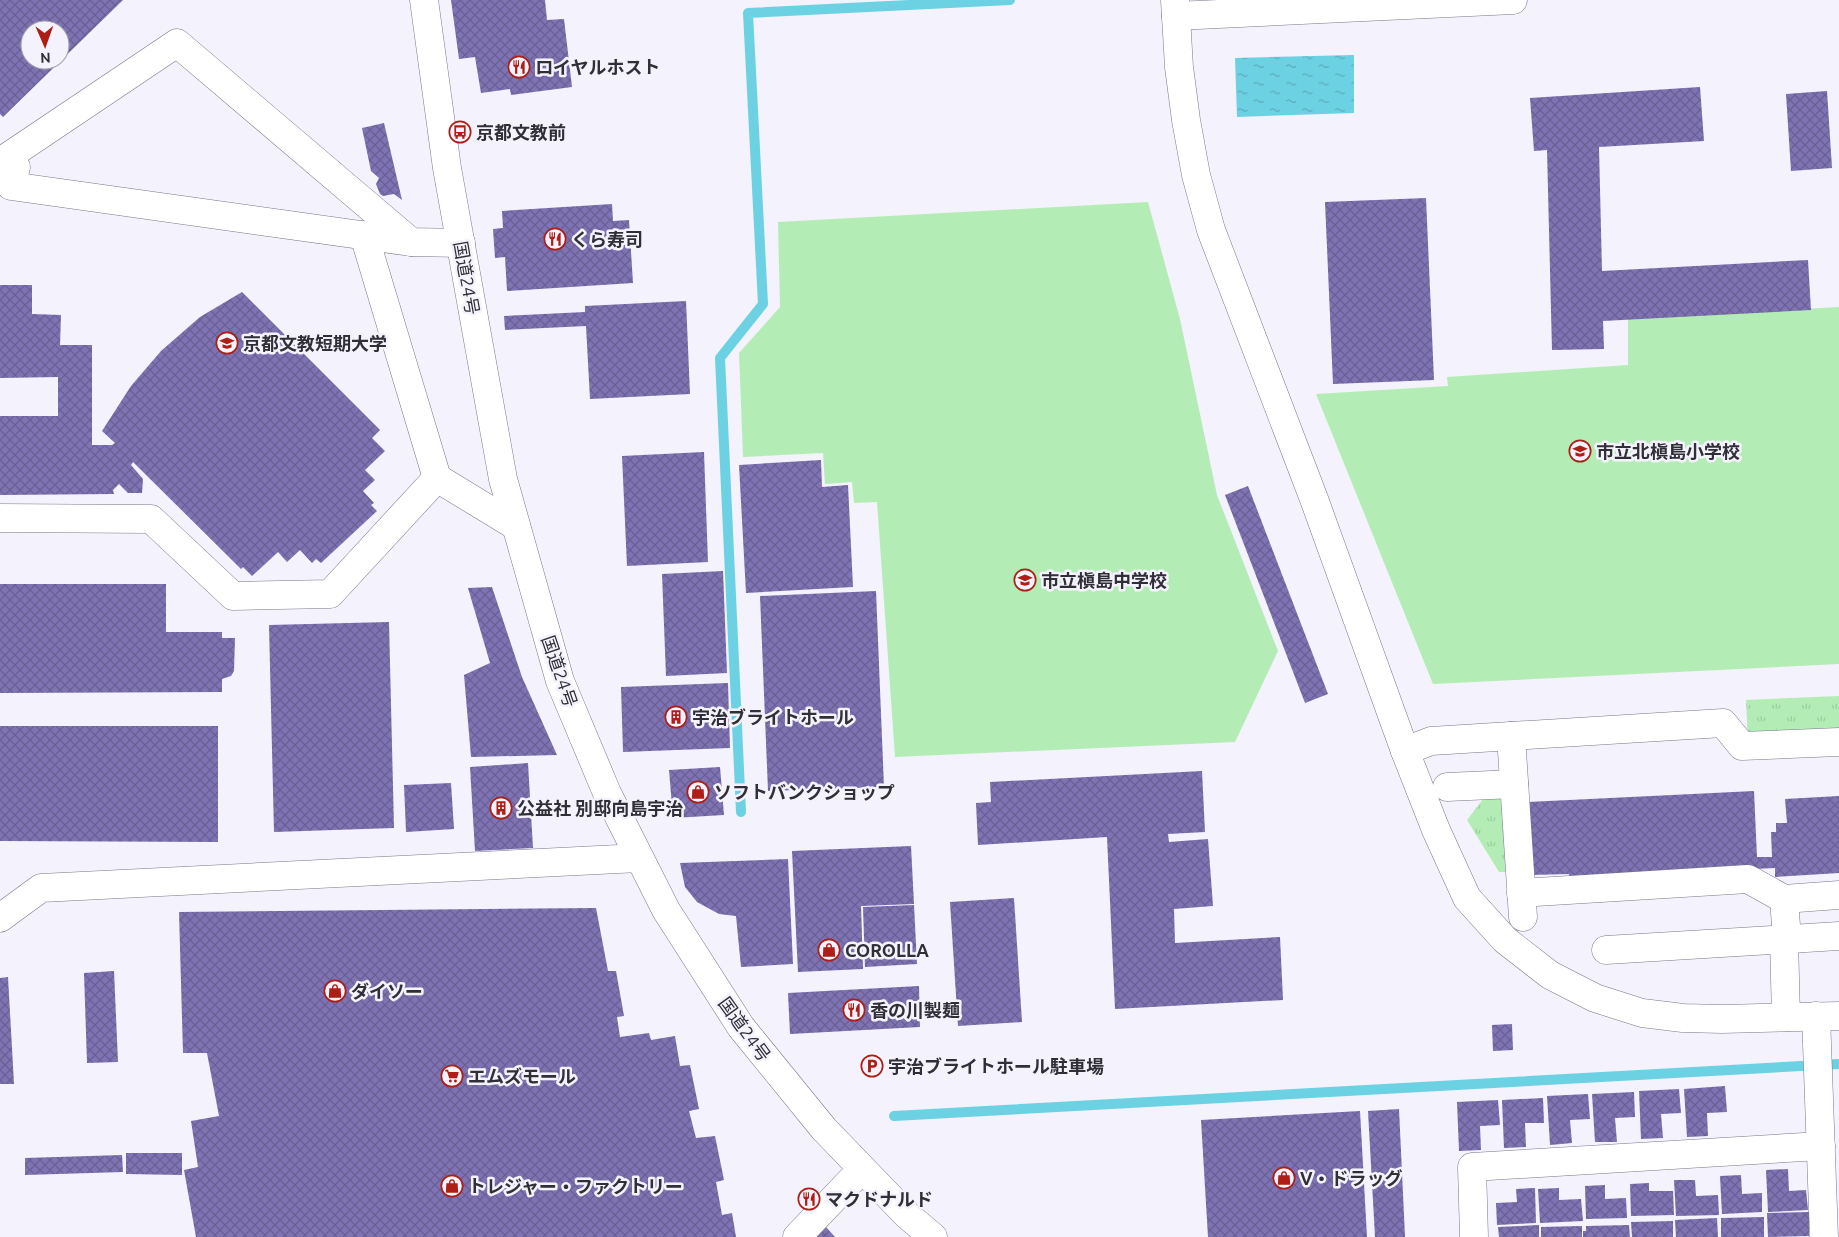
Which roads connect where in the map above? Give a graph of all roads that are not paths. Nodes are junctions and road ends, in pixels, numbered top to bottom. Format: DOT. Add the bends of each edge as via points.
graph roads {
  1 [pos="424,0"];
  2 [pos="1513,0"];
  3 [pos="1175,10"];
  4 [pos="0,164"];
  5 [pos="364,236"];
  6 [pos="411,242"];
  7 [pos="461,243"];
  8 [pos="437,478"];
  9 [pos="0,518"];
  10 [pos="516,526"];
  11 [pos="1511,736"];
  12 [pos="1839,742"];
  13 [pos="1404,751"];
  14 [pos="1514,784"];
  15 [pos="1447,787"];
  16 [pos="640,858"];
  17 [pos="1839,895"];
  18 [pos="1784,899"];
  19 [pos="0,918"];
  20 [pos="1839,936"];
  21 [pos="1785,940"];
  22 [pos="1606,950"];
  23 [pos="1828,1016"];
  24 [pos="1786,1018"];
  25 [pos="1821,1146"];
  26 [pos="862,1169"];
  27 [pos="797,1237"];
  28 [pos="933,1237"];
  29 [pos="1474,1237"];
  30 [pos="1824,1237"];
  1 -- 7 [label="main road, 国道24号" via="447,168"];
  2 -- 3 [label="main road"];
  3 -- 13 [label="main road" via="1186,120 1211,230 1314,499"];
  4 -- 5 [label="main road" via="16,167 11,186"];
  4 -- 6 [label="main road" via="177,44"];
  5 -- 6 [label="main road"];
  5 -- 8 [label="main road"];
  6 -- 7 [label="main road"];
  7 -- 10 [label="main road, 国道24号" via="503,479"];
  8 -- 9 [label="main road" via="330,594 233,596 151,519"];
  8 -- 10 [label="main road"];
  10 -- 16 [label="main road, 国道24号" via="560,681 607,793"];
  11 -- 12 [label="main road" via="1723,723 1742,746"];
  11 -- 13 [label="main road" via="1431,741"];
  11 -- 14 [label="main road"];
  13 -- 24 [label="main road" via="1467,898 1505,940 1550,975 1595,998 1642,1013 1683,1018"];
  14 -- 15 [label="main road"];
  14 -- 18 [label="main road" via="1522,905 1748,879"];
  16 -- 19 [label="main road" via="42,888"];
  16 -- 26 [label="main road, 国道24号" via="666,910 741,1027 824,1129"];
  17 -- 18 [label="main road"];
  18 -- 21 [label="main road"];
  20 -- 21 [label="main road"];
  21 -- 22 [label="main road"];
  21 -- 24 [label="main road"];
  23 -- 24 [label="main road"];
  23 -- 25 [label="main road" via="1819,1069"];
  25 -- 29 [label="main road" via="1472,1167"];
  25 -- 30 [label="main road"];
  26 -- 27 [label="main road"];
  26 -- 28 [label="main road, 国道24号"];
}
